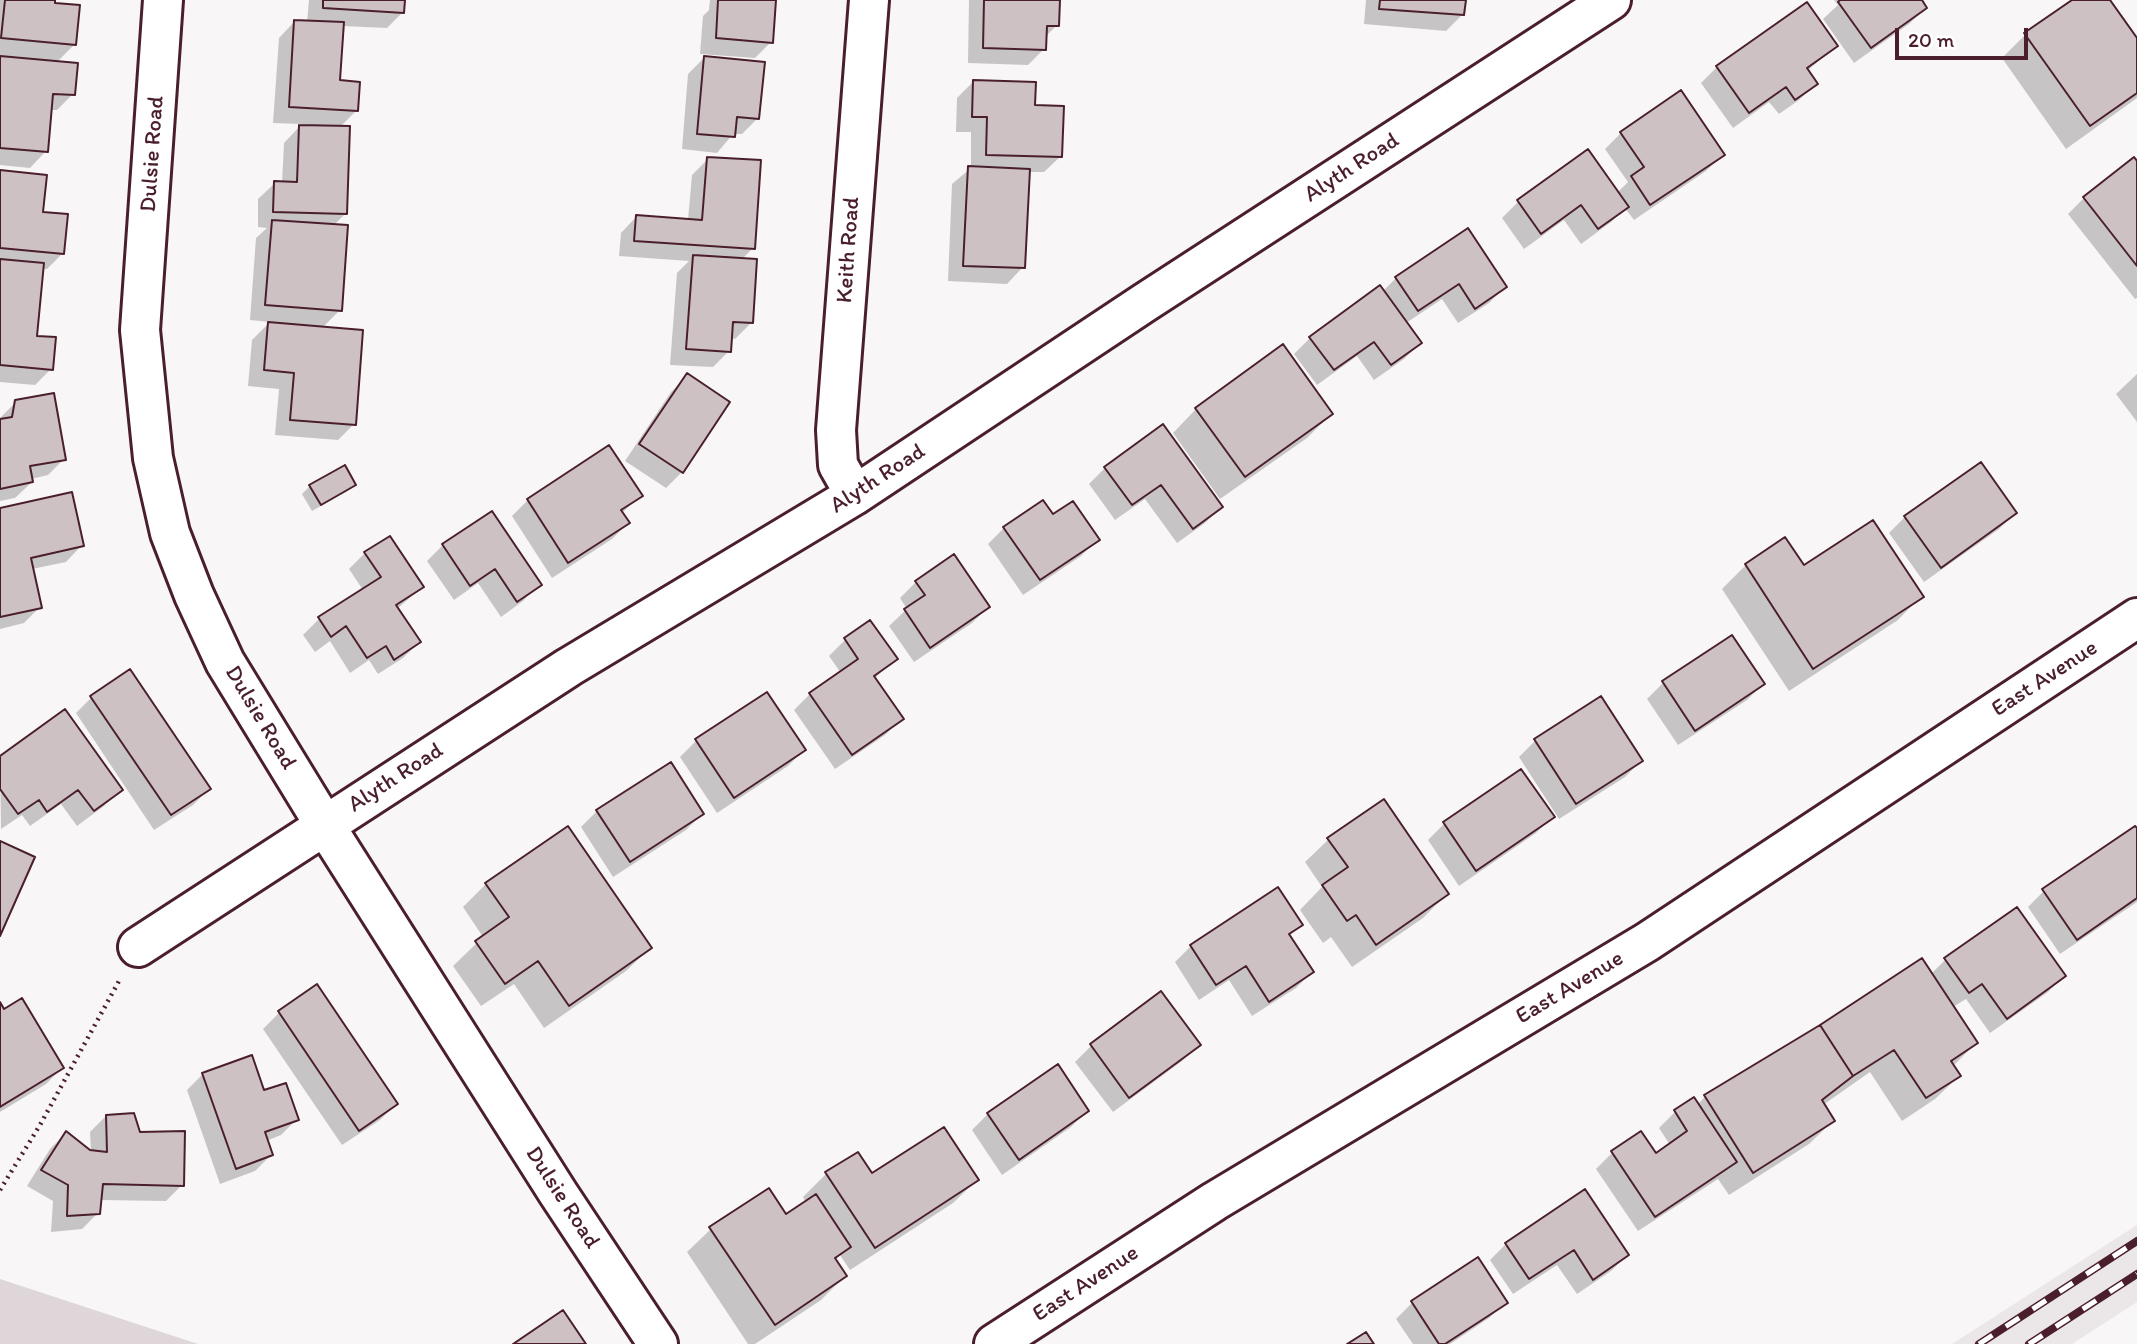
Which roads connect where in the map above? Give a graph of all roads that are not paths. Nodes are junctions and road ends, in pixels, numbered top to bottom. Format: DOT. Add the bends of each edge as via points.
graph roads {
  1 [pos="163,0"];
  2 [pos="869,0"];
  3 [pos="1595,5"];
  4 [pos="855,495"];
  5 [pos="2137,618"];
  6 [pos="324,824"];
  7 [pos="138,947"];
  8 [pos="658,1344"];
  9 [pos="994,1344"];
  1 -- 6 [label="street, Dulsie Road" via="140,330 153,458 170,533 225,662"];
  2 -- 4 [label="street, Keith Road" via="836,430 838,465"];
  3 -- 4 [label="street, Alyth Road"];
  4 -- 6 [label="street, Alyth Road" via="569,667"];
  5 -- 9 [label="street, East Avenue" via="1647,942 1227,1194"];
  6 -- 7 [label="street, Alyth Road"];
  6 -- 8 [label="street, Dulsie Road"];
}
